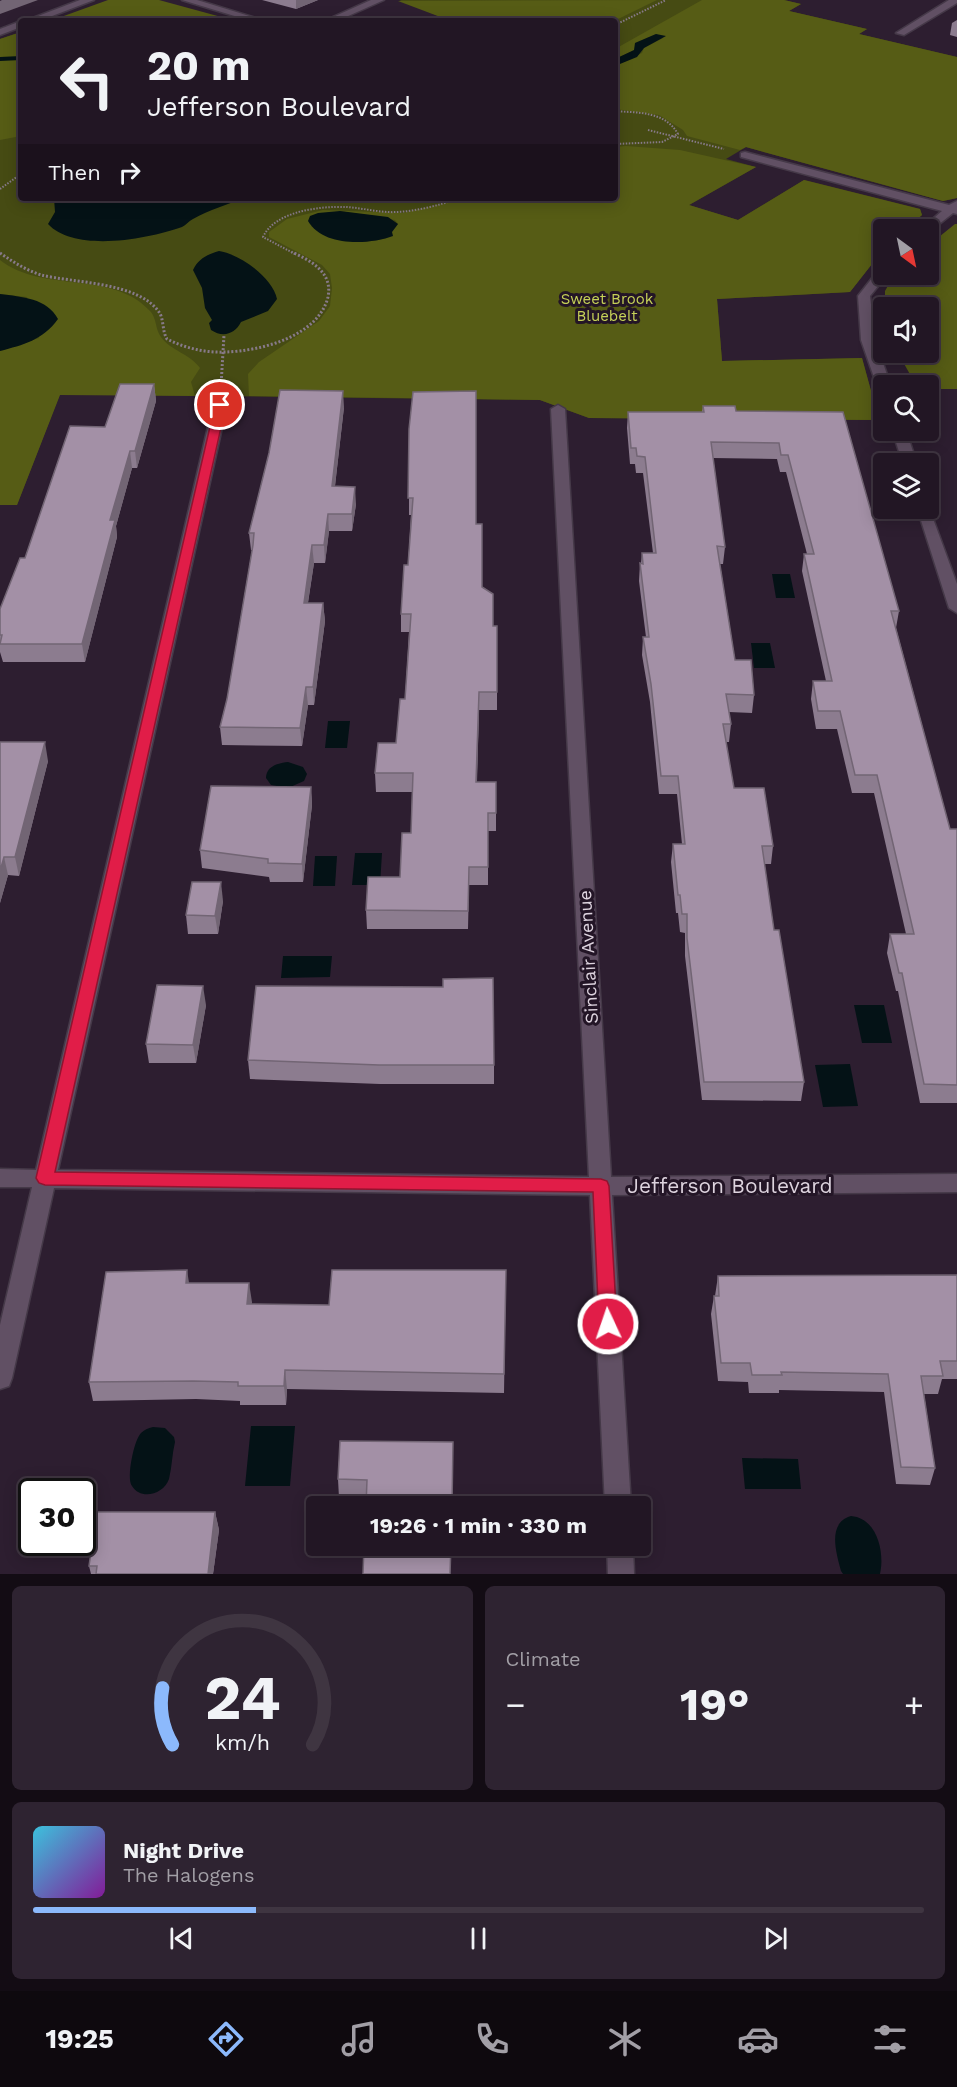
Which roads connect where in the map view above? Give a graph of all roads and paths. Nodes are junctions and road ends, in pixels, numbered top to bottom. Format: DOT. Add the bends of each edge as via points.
graph roads {
  1 [pos="89,0"];
  2 [pos="187,0"];
  3 [pos="379,0"];
  4 [pos="666,0"];
  5 [pos="956,0"];
  6 [pos="38,18"];
  7 [pos="250,18"];
  8 [pos="336,18"];
  9 [pos="618,24"];
  10 [pos="18,25"];
  11 [pos="0,32"];
  12 [pos="901,33"];
  13 [pos="618,111"];
  14 [pos="648,130"];
  15 [pos="676,136"];
  16 [pos="618,144"];
  17 [pos="745,155"];
  18 [pos="18,176"];
  19 [pos="0,189"];
  20 [pos="450,201"];
  21 [pos="955,208"];
  22 [pos="939,221"];
  23 [pos="0,253"];
  24 [pos="873,285"];
  25 [pos="224,335"];
  26 [pos="223,352"];
  27 [pos="880,375"];
  28 [pos="220,405"];
  29 [pos="558,409"];
  30 [pos="928,519"];
  31 [pos="957,608"];
  32 [pos="0,1178"];
  33 [pos="45,1178"];
  34 [pos="957,1183"];
  35 [pos="601,1186"];
  36 [pos="0,1378"];
  37 [pos="617,1496"];
  38 [pos="620,1556"];
  39 [pos="621,1574"];
  1 -- 6 [label="street"];
  2 -- 7 [label="street"];
  3 -- 8 [label="street"];
  4 -- 9 [label="path"];
  5 -- 12 [label="street"];
  10 -- 11 [label="street"];
  13 -- 15 [label="path" via="663,119 675,127"];
  14 -- 15 [label="path"];
  15 -- 16 [label="path" via="662,142"];
  15 -- 17 [label="path"];
  17 -- 21 [label="street"];
  18 -- 19 [label="path"];
  20 -- 26 [label="path" via="397,212 324,208 292,215 270,226 264,232 267,241 309,260 324,272 326,306 312,323 284,339 259,348"];
  21 -- 22 [label="street"];
  23 -- 26 [label="path" via="30,273 134,292 160,313 167,339"];
  24 -- 27 [label="street" via="864,296 868,340"];
  25 -- 26 [label="path"];
  26 -- 28 [label="path"];
  28 -- 33 [label="street"];
  29 -- 35 [label="street, Sinclair Avenue"];
  30 -- 31 [label="street"];
  32 -- 33 [label="street, Jefferson Boulevard"];
  33 -- 35 [label="street, Jefferson Boulevard"];
  33 -- 36 [label="street"];
  34 -- 35 [label="street, Jefferson Boulevard"];
  35 -- 37 [label="street, Sinclair Avenue"];
  38 -- 39 [label="street"];
}
